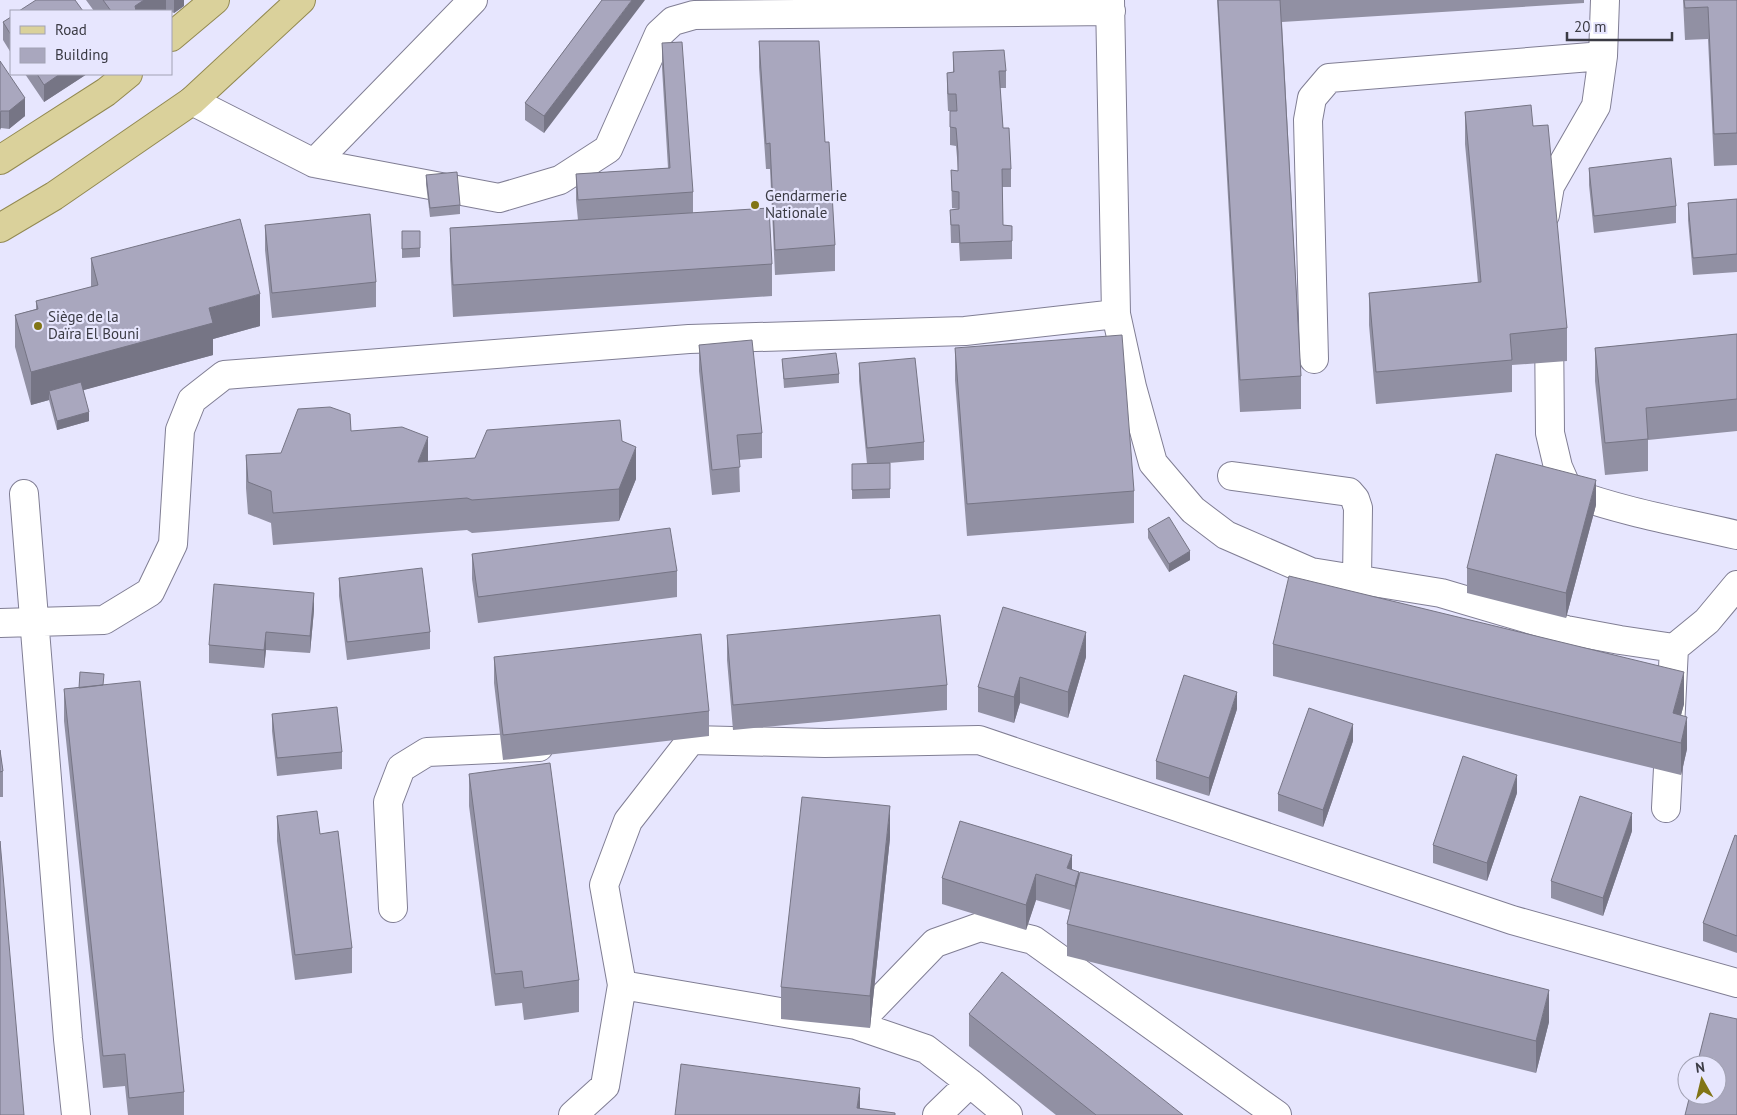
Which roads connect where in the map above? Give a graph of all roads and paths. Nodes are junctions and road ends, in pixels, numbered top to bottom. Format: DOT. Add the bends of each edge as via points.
graph roads {
  1 [pos="215,0"];
  2 [pos="302,0"];
  3 [pos="474,0"];
  4 [pos="1605,0"];
  5 [pos="1110,5"];
  6 [pos="172,36"];
  7 [pos="1603,56"];
  8 [pos="127,75"];
  9 [pos="192,101"];
  10 [pos="0,160"];
  11 [pos="314,163"];
  12 [pos="0,228"];
  13 [pos="1544,242"];
  14 [pos="1548,301"];
  15 [pos="1116,314"];
  16 [pos="1314,359"];
  17 [pos="1232,476"];
  18 [pos="24,494"];
  19 [pos="1737,535"];
  20 [pos="1357,579"];
  21 [pos="1737,585"];
  22 [pos="0,622"];
  23 [pos="34,622"];
  24 [pos="1674,648"];
  25 [pos="691,740"];
  26 [pos="662,742"];
  27 [pos="565,746"];
  28 [pos="1666,808"];
  29 [pos="393,908"];
  30 [pos="1737,983"];
  31 [pos="622,985"];
  32 [pos="856,1025"];
  33 [pos="970,1082"];
  34 [pos="76,1115"];
  35 [pos="573,1115"];
  36 [pos="937,1115"];
  37 [pos="1008,1115"];
  38 [pos="1277,1115"];
  1 -- 6 [label="main road"];
  2 -- 9 [label="main road"];
  3 -- 11 [label="street"];
  4 -- 7 [label="street"];
  5 -- 11 [label="street" via="694,15 673,21 659,34 608,149 560,180 499,198"];
  5 -- 15 [label="street"];
  7 -- 13 [label="street" via="1596,106 1550,186"];
  7 -- 16 [label="street" via="1329,78 1312,98 1308,120"];
  8 -- 10 [label="main road" via="106,92"];
  9 -- 11 [label="street"];
  9 -- 12 [label="main road" via="54,196"];
  14 -- 19 [label="street" via="1550,433 1558,467 1569,492 1623,509"];
  15 -- 20 [label="street" via="1152,463 1193,510 1226,535 1311,572"];
  15 -- 23 [label="street" via="965,331 689,338 224,375 192,400 180,430 173,544 150,592 104,620"];
  17 -- 20 [label="street" via="1349,492 1358,508"];
  18 -- 23 [label="street"];
  20 -- 24 [label="street" via="1441,593 1566,630"];
  21 -- 24 [label="street" via="1707,621"];
  22 -- 23 [label="street"];
  23 -- 34 [label="street"];
  24 -- 28 [label="street"];
  25 -- 26 [label="street"];
  25 -- 30 [label="street" via="825,743 979,740 1512,920"];
  25 -- 31 [label="street" via="628,821 604,885"];
  27 -- 29 [label="street" via="427,752 400,768 388,802"];
  31 -- 32 [label="street"];
  31 -- 35 [label="street" via="605,1086"];
  32 -- 33 [label="street" via="926,1049"];
  32 -- 38 [label="street" via="935,943 980,927 1032,940"];
  33 -- 36 [label="street"];
  33 -- 37 [label="street"];
}
